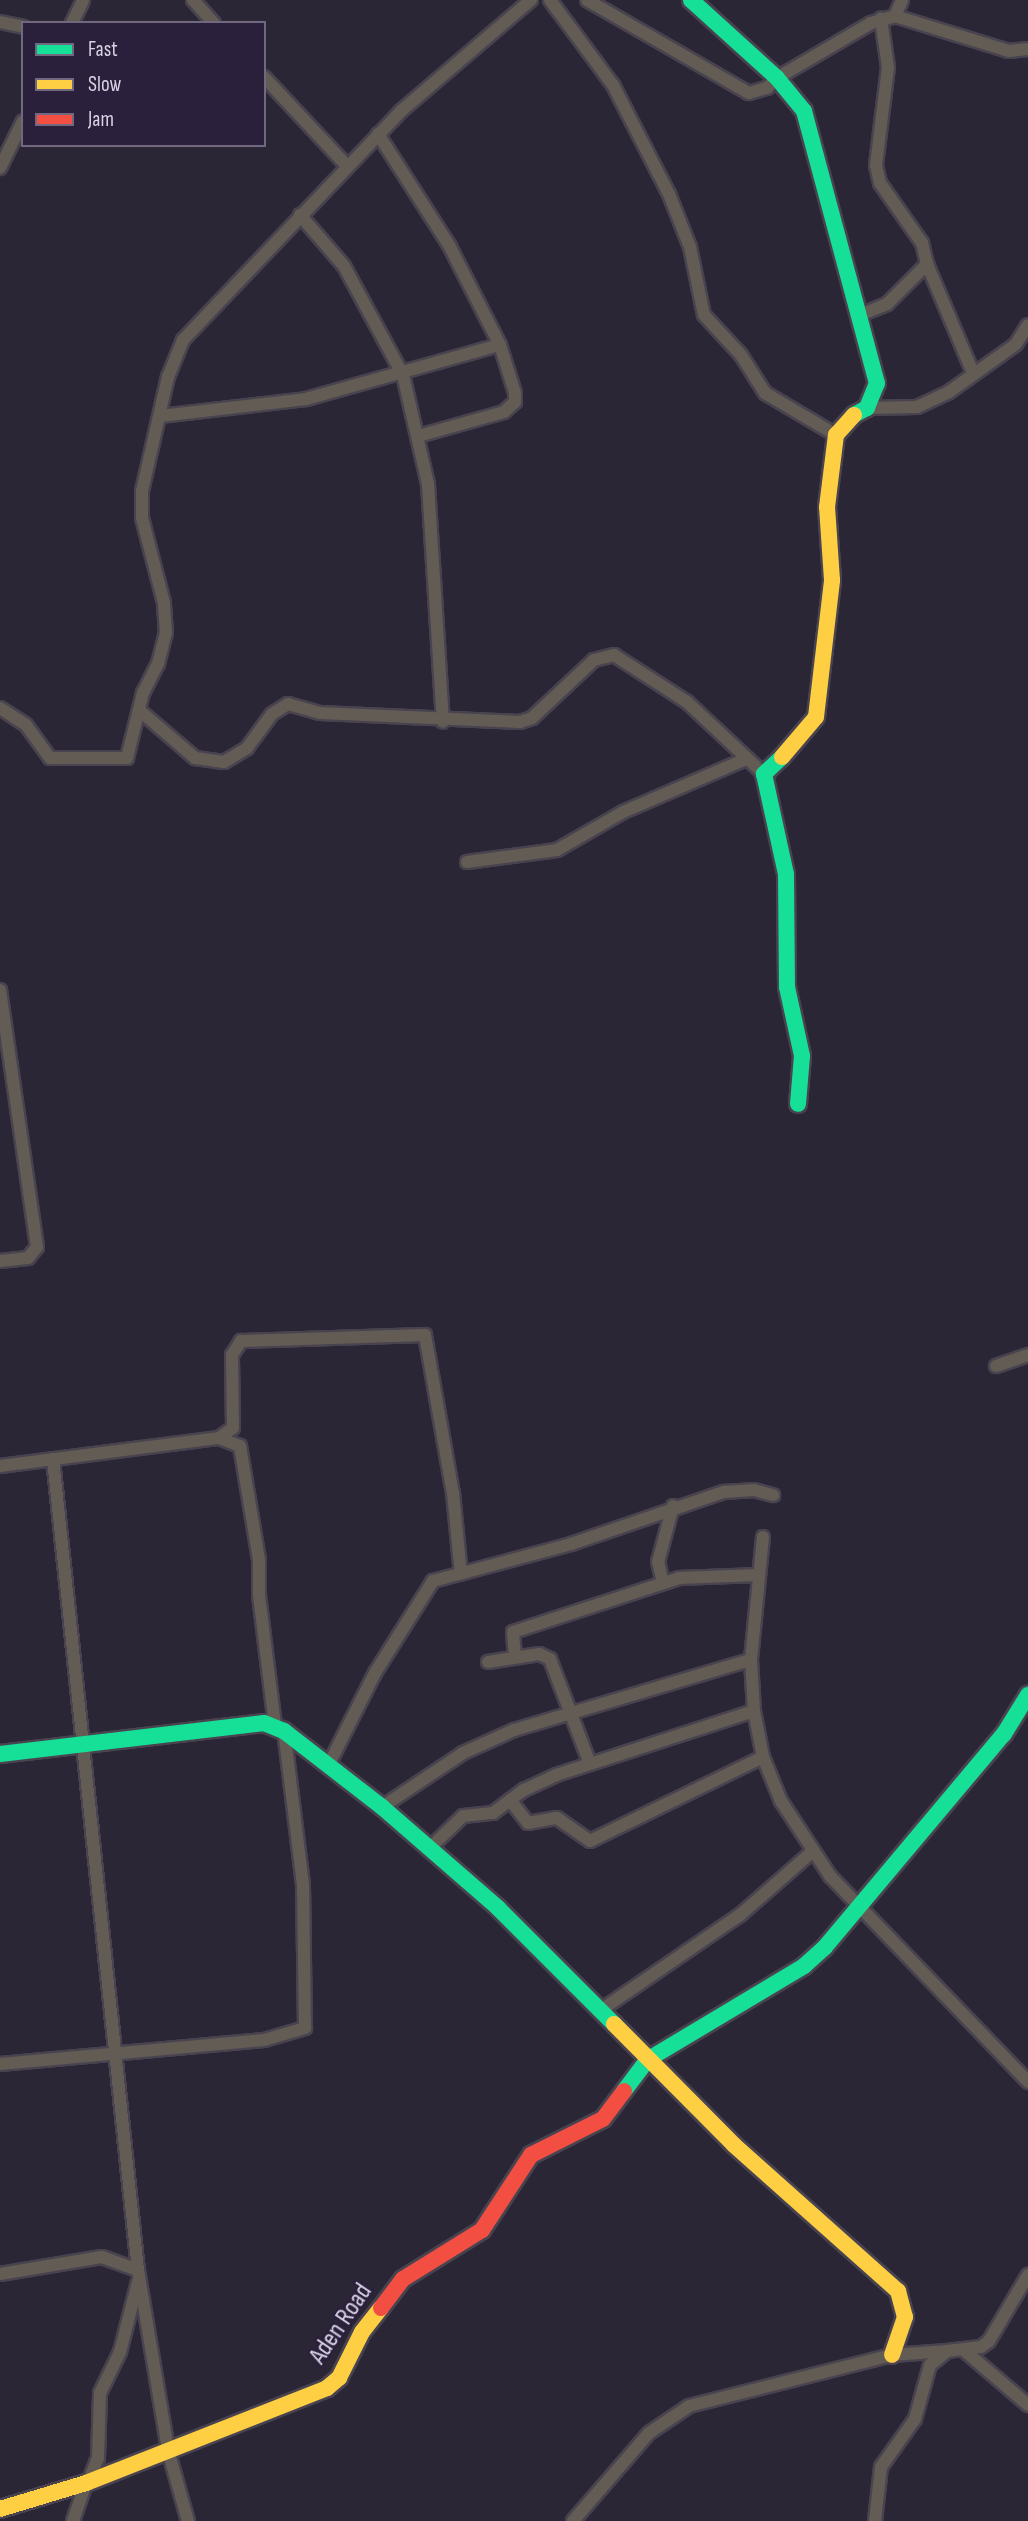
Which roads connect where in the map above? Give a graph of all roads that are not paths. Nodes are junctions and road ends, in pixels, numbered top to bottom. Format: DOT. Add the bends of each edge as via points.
graph roads {
  1 [pos="83,0"];
  2 [pos="193,0"];
  3 [pos="531,0"];
  4 [pos="551,0"];
  5 [pos="587,0"];
  6 [pos="691,0"];
  7 [pos="902,0"];
  8 [pos="895,16"];
  9 [pos="881,19"];
  10 [pos="73,21"];
  11 [pos="212,21"];
  12 [pos="0,22"];
  13 [pos="21,27"];
  14 [pos="1028,49"];
  15 [pos="777,78"];
  16 [pos="266,79"];
  17 [pos="21,125"];
  18 [pos="378,134"];
  19 [pos="346,165"];
  20 [pos="0,168"];
  21 [pos="300,215"];
  22 [pos="927,264"];
  23 [pos="860,315"];
  24 [pos="1028,325"];
  25 [pos="500,345"];
  26 [pos="973,373"];
  27 [pos="403,375"];
  28 [pos="867,408"];
  29 [pos="159,416"];
  30 [pos="836,435"];
  31 [pos="418,436"];
  32 [pos="0,708"];
  33 [pos="138,710"];
  34 [pos="443,722"];
  35 [pos="746,759"];
  36 [pos="764,774"];
  37 [pos="467,862"];
  38 [pos="0,990"];
  39 [pos="6,1063"];
  40 [pos="798,1104"];
  41 [pos="0,1261"];
  42 [pos="1028,1355"];
  43 [pos="996,1366"];
  44 [pos="219,1438"];
  45 [pos="53,1459"];
  46 [pos="0,1466"];
  47 [pos="773,1495"];
  48 [pos="674,1506"];
  49 [pos="764,1537"];
  50 [pos="461,1574"];
  51 [pos="758,1575"];
  52 [pos="663,1583"];
  53 [pos="514,1656"];
  54 [pos="751,1660"];
  55 [pos="488,1662"];
  56 [pos="1028,1695"];
  57 [pos="754,1711"];
  58 [pos="570,1712"];
  59 [pos="280,1728"];
  60 [pos="83,1743"];
  61 [pos="0,1754"];
  62 [pos="763,1757"];
  63 [pos="329,1764"];
  64 [pos="590,1765"];
  65 [pos="510,1800"];
  66 [pos="382,1807"];
  67 [pos="429,1849"];
  68 [pos="813,1852"];
  69 [pos="859,1906"];
  70 [pos="601,2010"];
  71 [pos="117,2055"];
  72 [pos="647,2060"];
  73 [pos="0,2064"];
  74 [pos="1028,2082"];
  75 [pos="0,2274"];
  76 [pos="139,2274"];
  77 [pos="1028,2275"];
  78 [pos="947,2351"];
  79 [pos="965,2351"];
  80 [pos="892,2355"];
  81 [pos="1028,2405"];
  82 [pos="168,2450"];
  83 [pos="87,2482"];
  84 [pos="59,2489"];
  85 [pos="0,2510"];
  86 [pos="73,2521"];
  87 [pos="188,2521"];
  88 [pos="573,2521"];
  89 [pos="875,2521"];
  1 -- 10 [label="street"];
  2 -- 11 [label="street"];
  3 -- 18 [label="street"];
  4 -- 30 [label="street" via="613,85 669,194 690,247 704,315 741,355 765,393"];
  5 -- 15 [label="street" via="742,91 758,93"];
  6 -- 15 [label="street"];
  7 -- 8 [label="street"];
  8 -- 9 [label="street"];
  8 -- 14 [label="street" via="1009,51"];
  9 -- 15 [label="street"];
  9 -- 22 [label="street" via="888,67 876,165 880,183 922,243"];
  12 -- 13 [label="street"];
  15 -- 23 [label="street" via="804,111"];
  16 -- 19 [label="street"];
  17 -- 20 [label="street"];
  18 -- 19 [label="street"];
  18 -- 25 [label="street" via="449,245"];
  19 -- 21 [label="street"];
  21 -- 27 [label="street" via="359,288"];
  21 -- 29 [label="street" via="183,340"];
  22 -- 23 [label="street" via="887,304"];
  22 -- 26 [label="street"];
  23 -- 28 [label="street" via="877,383"];
  24 -- 26 [label="street" via="1016,344"];
  25 -- 27 [label="street"];
  25 -- 31 [label="street" via="515,393 512,407"];
  26 -- 28 [label="street" via="949,392 917,407"];
  27 -- 29 [label="street" via="284,404"];
  27 -- 31 [label="street"];
  28 -- 30 [label="street" via="849,418"];
  29 -- 33 [label="street" via="142,491 142,518 164,603 166,633"];
  30 -- 36 [label="street" via="827,507 832,580 816,717 810,729"];
  31 -- 34 [label="street" via="428,484"];
  32 -- 33 [label="street" via="26,725 50,758 108,761 127,758 131,752"];
  33 -- 34 [label="street" via="195,758 211,762 236,757 272,714 288,704 320,713"];
  34 -- 35 [label="street" via="508,723 532,718 594,660 614,655 687,702"];
  35 -- 36 [label="street"];
  35 -- 37 [label="street" via="622,812 556,850"];
  36 -- 40 [label="street" via="786,874 787,987 802,1056"];
  38 -- 39 [label="street"];
  39 -- 41 [label="street" via="37,1247 28,1258"];
  42 -- 43 [label="street"];
  44 -- 45 [label="street"];
  44 -- 50 [label="street" via="233,1428 232,1355 241,1341 425,1335 453,1493"];
  44 -- 59 [label="street" via="234,1441 243,1453"];
  45 -- 46 [label="street"];
  45 -- 60 [label="street"];
  47 -- 48 [label="street" via="754,1490 724,1492"];
  48 -- 50 [label="street" via="570,1544"];
  48 -- 52 [label="street" via="659,1558"];
  49 -- 51 [label="street"];
  50 -- 63 [label="street" via="433,1581 420,1597"];
  51 -- 52 [label="street" via="698,1575"];
  51 -- 54 [label="street"];
  52 -- 53 [label="street" via="513,1632"];
  53 -- 55 [label="street"];
  53 -- 58 [label="street" via="539,1654 550,1659"];
  54 -- 57 [label="street"];
  54 -- 58 [label="street"];
  56 -- 69 [label="street" via="1004,1734"];
  57 -- 62 [label="street"];
  57 -- 64 [label="street"];
  58 -- 64 [label="street"];
  58 -- 66 [label="street" via="484,1743"];
  59 -- 60 [label="street"];
  59 -- 63 [label="street"];
  59 -- 71 [label="street" via="303,1885 308,2024 296,2033 264,2040"];
  60 -- 61 [label="street"];
  60 -- 71 [label="street"];
  62 -- 65 [label="street" via="590,1841 557,1818 528,1823"];
  62 -- 68 [label="street" via="781,1801"];
  63 -- 66 [label="street"];
  64 -- 65 [label="street" via="556,1776"];
  65 -- 67 [label="street" via="493,1813 463,1816"];
  66 -- 67 [label="street"];
  67 -- 70 [label="street" via="535,1942"];
  68 -- 69 [label="street"];
  68 -- 70 [label="street" via="740,1915"];
  69 -- 72 [label="street" via="804,1966"];
  69 -- 74 [label="street"];
  70 -- 72 [label="street"];
  71 -- 73 [label="street"];
  71 -- 76 [label="street"];
  72 -- 80 [label="street" via="898,2291 905,2317"];
  72 -- 82 [label="street, Aden Road" via="606,2116 531,2155 482,2230 403,2279 362,2332 339,2378 327,2388"];
  75 -- 76 [label="street" via="102,2257"];
  76 -- 82 [label="street"];
  76 -- 83 [label="street" via="120,2353 100,2393 98,2458"];
  77 -- 79 [label="street" via="989,2341"];
  78 -- 79 [label="street"];
  78 -- 80 [label="street"];
  78 -- 89 [label="street" via="930,2365 915,2419 881,2468"];
  79 -- 81 [label="street"];
  80 -- 88 [label="street" via="689,2406 649,2433"];
  82 -- 83 [label="street, Aden Road"];
  82 -- 87 [label="street"];
  83 -- 84 [label="street, Aden Road"];
  83 -- 86 [label="street"];
  84 -- 85 [label="street, Aden Road"];
  84 -- 86 [label="street" via="67,2497"];
}
